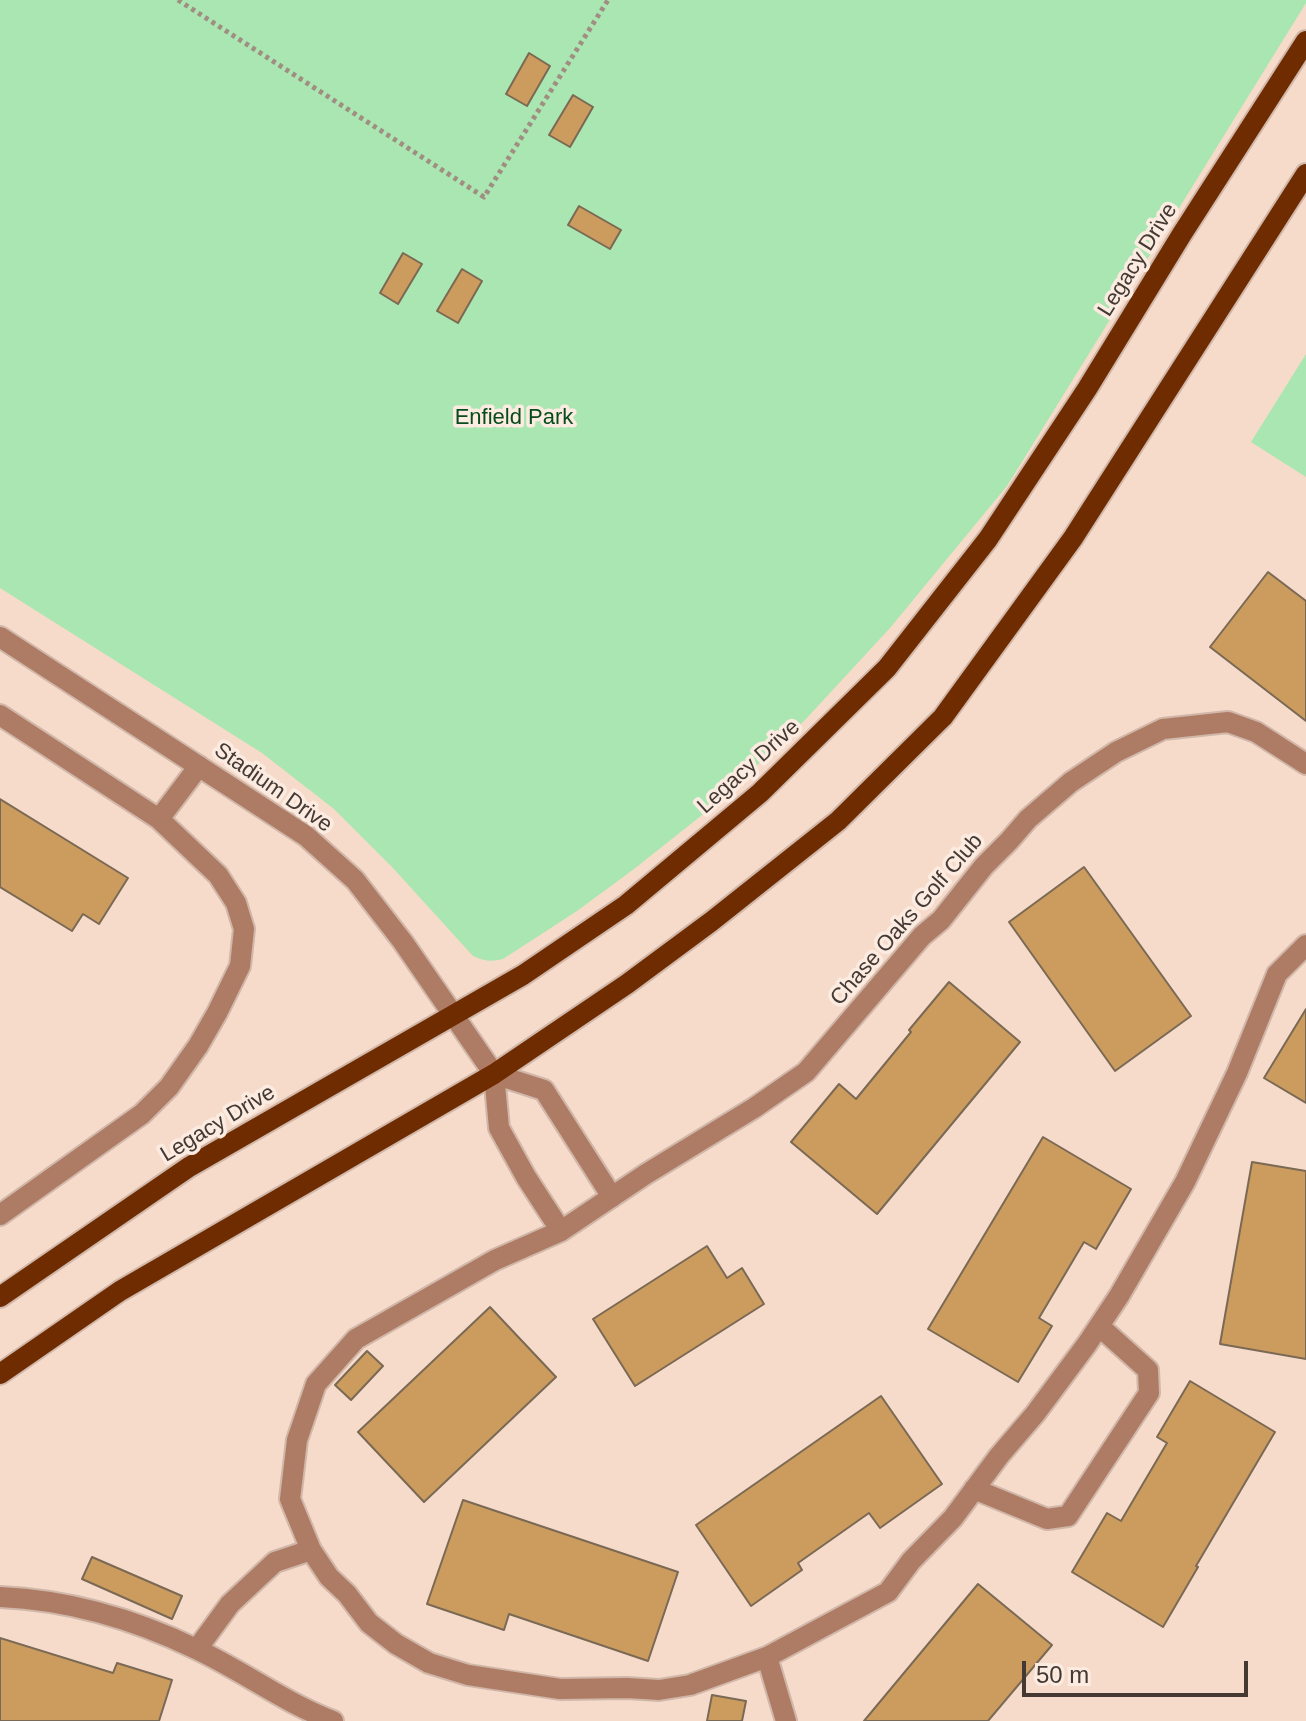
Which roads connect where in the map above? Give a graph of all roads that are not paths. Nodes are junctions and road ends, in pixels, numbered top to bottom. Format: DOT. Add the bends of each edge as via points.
graph roads {
  1 [pos="1306,41"];
  2 [pos="1306,174"];
  3 [pos="0,637"];
  4 [pos="0,715"];
  5 [pos="1306,764"];
  6 [pos="199,766"];
  7 [pos="159,819"];
  8 [pos="1306,945"];
  9 [pos="453,1015"];
  10 [pos="494,1074"];
  11 [pos="612,1197"];
  12 [pos="0,1215"];
  13 [pos="561,1231"];
  14 [pos="0,1297"];
  15 [pos="1099,1326"];
  16 [pos="0,1374"];
  17 [pos="974,1489"];
  18 [pos="311,1550"];
  19 [pos="0,1597"];
  20 [pos="197,1649"];
  21 [pos="767,1657"];
  22 [pos="333,1721"];
  23 [pos="786,1721"];
  1 -- 9 [label="main road, Legacy Drive" via="1027,481 887,668 760,793 626,905"];
  2 -- 10 [label="main road" via="1073,538 943,717 838,821 627,984"];
  3 -- 6 [label="street, Stadium Drive"];
  4 -- 7 [label="street"];
  5 -- 11 [label="street, Chase Oaks Golf Club" via="1256,732 1228,722 1163,729 1116,752 1028,819 806,1072"];
  6 -- 7 [label="street"];
  6 -- 9 [label="street, Stadium Drive" via="306,836 355,880"];
  7 -- 12 [label="street" via="218,875 236,903 244,929 240,966 169,1087 142,1114"];
  8 -- 15 [label="street, Chase Oaks Golf Club" via="1277,974 1185,1182"];
  9 -- 10 [label="street, Stadium Drive"];
  9 -- 14 [label="main road, Legacy Drive" via="189,1167"];
  10 -- 11 [label="street" via="544,1090"];
  10 -- 13 [label="street" via="499,1128"];
  10 -- 16 [label="main road" via="120,1291"];
  11 -- 13 [label="street, Chase Oaks Golf Club"];
  13 -- 18 [label="street, Chase Oaks Golf Club" via="495,1260 356,1339 316,1384 297,1440 290,1499"];
  15 -- 17 [label="street, Chase Oaks Golf Club"];
  15 -- 17 [label="street" via="1148,1370 1149,1393 1068,1516 1047,1519"];
  17 -- 21 [label="street, Chase Oaks Golf Club" via="888,1592"];
  18 -- 20 [label="street" via="275,1562 230,1604"];
  18 -- 21 [label="street, Chase Oaks Golf Club" via="369,1623 429,1663 468,1675 560,1689 659,1690 690,1685"];
  19 -- 20 [label="street" via="90,1609"];
  20 -- 22 [label="street"];
  21 -- 23 [label="street"];
}
